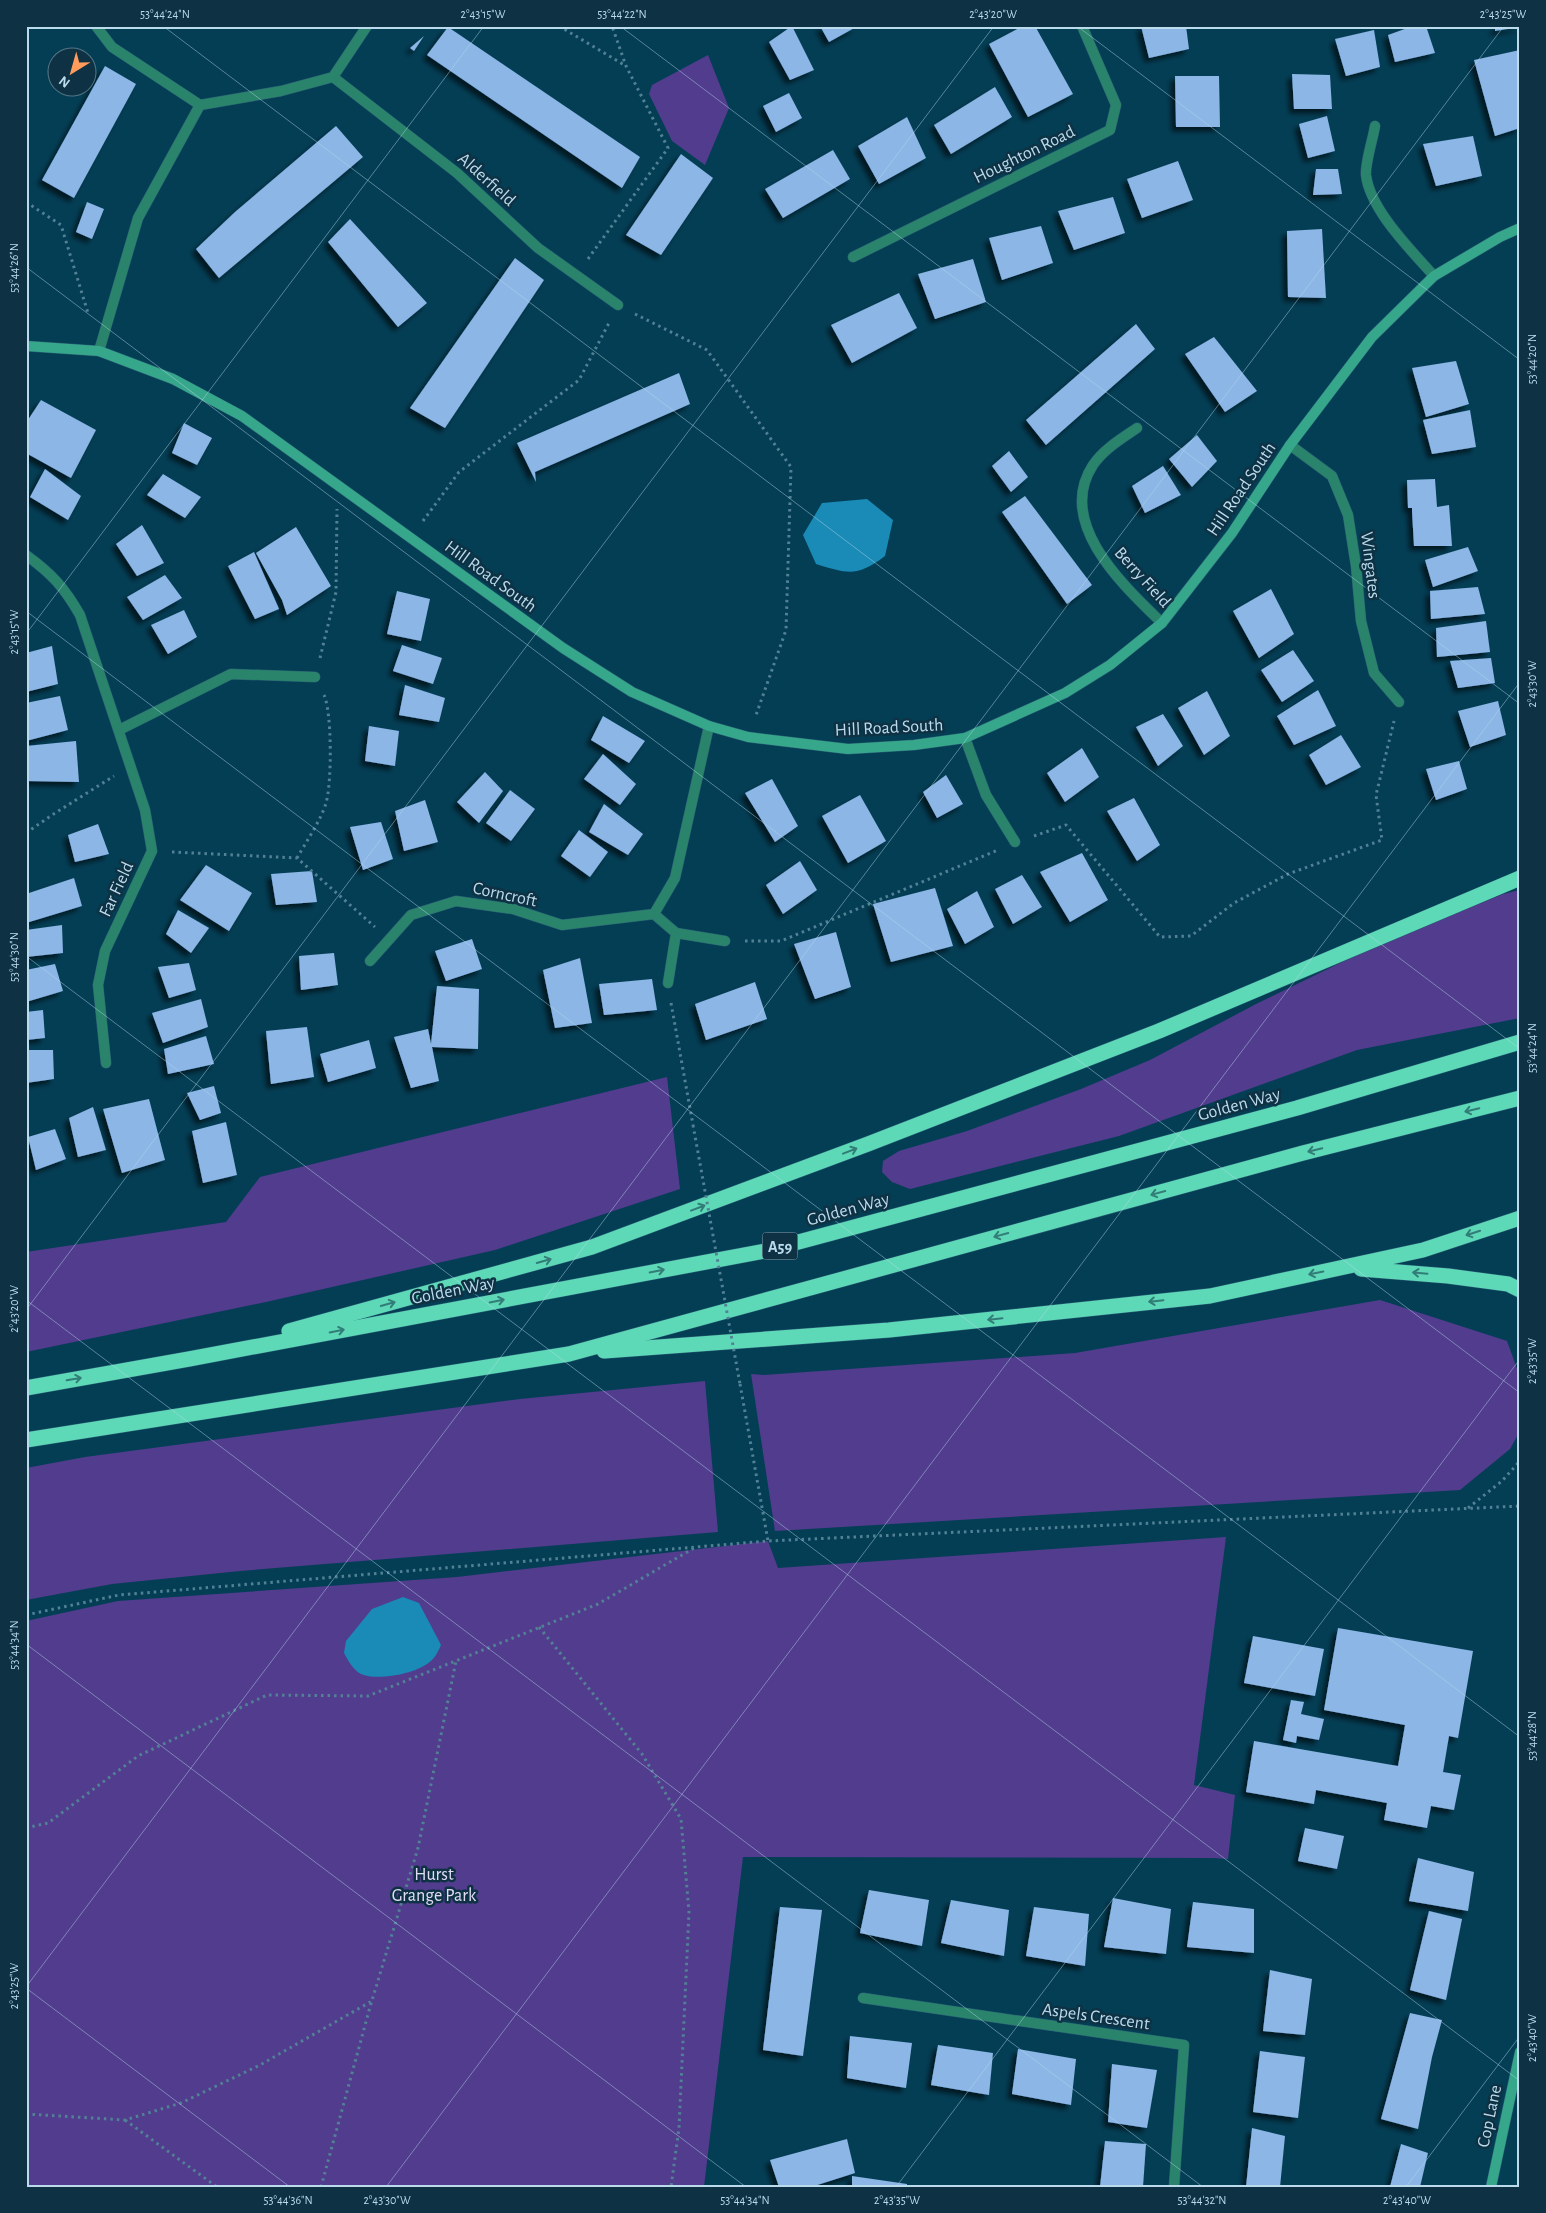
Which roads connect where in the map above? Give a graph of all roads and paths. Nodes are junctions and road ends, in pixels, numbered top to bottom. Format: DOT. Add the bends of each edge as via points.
graph roads {
  1 [pos="96,26"];
  2 [pos="367,26"];
  3 [pos="559,26"];
  4 [pos="612,26"];
  5 [pos="1082,26"];
  6 [pos="626,66"];
  7 [pos="333,77"];
  8 [pos="200,105"];
  9 [pos="1375,126"];
  10 [pos="26,202"];
  11 [pos="1520,228"];
  12 [pos="853,258"];
  13 [pos="576,276"];
  14 [pos="1434,276"];
  15 [pos="618,305"];
  16 [pos="88,315"];
  17 [pos="26,346"];
  18 [pos="99,351"];
  19 [pos="1137,428"];
  20 [pos="1290,445"];
  21 [pos="338,484"];
  22 [pos="410,537"];
  23 [pos="26,555"];
  24 [pos="1162,623"];
  25 [pos="315,677"];
  26 [pos="1398,702"];
  27 [pos="709,726"];
  28 [pos="119,730"];
  29 [pos="748,737"];
  30 [pos="965,738"];
  31 [pos="130,766"];
  32 [pos="26,833"];
  33 [pos="1015,842"];
  34 [pos="152,851"];
  35 [pos="297,858"];
  36 [pos="1520,878"];
  37 [pos="654,914"];
  38 [pos="676,932"];
  39 [pos="388,938"];
  40 [pos="725,941"];
  41 [pos="370,961"];
  42 [pos="668,983"];
  43 [pos="1520,1042"];
  44 [pos="106,1063"];
  45 [pos="1520,1098"];
  46 [pos="1520,1218"];
  47 [pos="1344,1267"];
  48 [pos="1520,1290"];
  49 [pos="569,1354"];
  50 [pos="189,1359"];
  51 [pos="26,1388"];
  52 [pos="26,1440"];
  53 [pos="1520,1461"];
  54 [pos="1520,1506"];
  55 [pos="1468,1509"];
  56 [pos="768,1541"];
  57 [pos="696,1547"];
  58 [pos="26,1615"];
  59 [pos="539,1627"];
  60 [pos="456,1660"];
  61 [pos="26,1828"];
  62 [pos="863,1998"];
  63 [pos="372,2001"];
  64 [pos="1520,2052"];
  65 [pos="26,2114"];
  66 [pos="124,2120"];
  67 [pos="217,2187"];
  68 [pos="321,2187"];
  69 [pos="671,2187"];
  70 [pos="1174,2187"];
  71 [pos="1491,2187"];
  1 -- 8 [label="street" via="112,47"];
  2 -- 7 [label="street"];
  3 -- 6 [label="path"];
  4 -- 6 [label="path"];
  5 -- 12 [label="street, Houghton Road" via="1116,105 1110,130"];
  6 -- 13 [label="path" via="668,148"];
  7 -- 8 [label="street" via="281,91"];
  7 -- 13 [label="street, Alderfield" via="457,173 538,248"];
  8 -- 18 [label="street" via="138,218"];
  9 -- 14 [label="street" via="1366,175 1375,202 1391,227"];
  10 -- 16 [label="path" via="61,225"];
  11 -- 14 [label="street, Hill Road South"];
  13 -- 15 [label="street, Alderfield"];
  14 -- 20 [label="street, Hill Road South" via="1372,337"];
  15 -- 22 [label="path" via="579,380 459,472"];
  15 -- 29 [label="path" via="706,350 792,467 786,630"];
  17 -- 18 [label="street, Hill Road South"];
  18 -- 21 [label="street, Hill Road South" via="173,379 242,416"];
  19 -- 24 [label="street, Berry Field" via="1111,446 1094,464 1085,480 1083,510 1088,533 1107,566"];
  20 -- 24 [label="street, Hill Road South" via="1232,533"];
  20 -- 26 [label="street, Wingates" via="1332,476 1348,515 1361,622 1374,673"];
  21 -- 22 [label="street, Hill Road South"];
  21 -- 25 [label="path" via="336,592"];
  22 -- 27 [label="street, Hill Road South" via="563,648 632,692"];
  23 -- 28 [label="street, Far Field" via="49,572 66,591 80,615"];
  24 -- 30 [label="street, Hill Road South" via="1110,665 1065,693"];
  25 -- 28 [label="street" via="231,674"];
  25 -- 35 [label="path" via="328,703 330,750 326,802"];
  26 -- 33 [label="path" via="1376,795 1382,840 1288,874 1234,903 1191,936 1160,937 1066,825"];
  27 -- 29 [label="street, Hill Road South"];
  27 -- 37 [label="street" via="674,878"];
  28 -- 31 [label="street, Far Field"];
  29 -- 30 [label="street, Hill Road South" via="848,749"];
  30 -- 33 [label="street, Hill Road South" via="986,795"];
  31 -- 32 [label="path"];
  31 -- 34 [label="street, Far Field" via="145,810"];
  33 -- 40 [label="path" via="782,941"];
  34 -- 35 [label="path"];
  34 -- 44 [label="street, Far Field" via="105,951 98,984"];
  35 -- 39 [label="path"];
  50 -- 36 [label="highway, one-way" via="592,1247 1159,1031"];
  37 -- 38 [label="street"];
  37 -- 39 [label="street, Corncroft" via="562,925 513,909 456,901 411,915"];
  38 -- 40 [label="street"];
  38 -- 42 [label="street"];
  39 -- 41 [label="street, Corncroft"];
  42 -- 56 [label="path, bridge"];
  50 -- 43 [label="highway, Golden Way / A59, one-way" via="765,1251 1297,1108"];
  45 -- 49 [label="highway, one-way" via="1284,1158"];
  46 -- 47 [label="highway, one-way" via="1423,1250"];
  48 -- 47 [label="highway, one-way" via="1508,1284 1448,1276"];
  47 -- 49 [label="highway, one-way" via="1210,1296 888,1330"];
  49 -- 52 [label="highway"];
  51 -- 50 [label="highway, Golden Way / A59, one-way"];
  53 -- 55 [label="path" via="1502,1482"];
  54 -- 55 [label="path"];
  55 -- 56 [label="path"];
  56 -- 57 [label="path"];
  57 -- 58 [label="path" via="119,1595"];
  57 -- 59 [label="path" via="598,1604"];
  59 -- 60 [label="path"];
  59 -- 69 [label="path" via="642,1754 681,1819 689,1912 678,2128"];
  60 -- 61 [label="path" via="368,1696 267,1695 138,1756 48,1823"];
  60 -- 63 [label="path" via="418,1848"];
  62 -- 70 [label="street, Aspels Crescent" via="1184,2045"];
  63 -- 66 [label="path" via="260,2065 181,2103"];
  63 -- 68 [label="path"];
  64 -- 71 [label="street, Cop Lane"];
  65 -- 66 [label="path"];
  66 -- 67 [label="path"];
}
